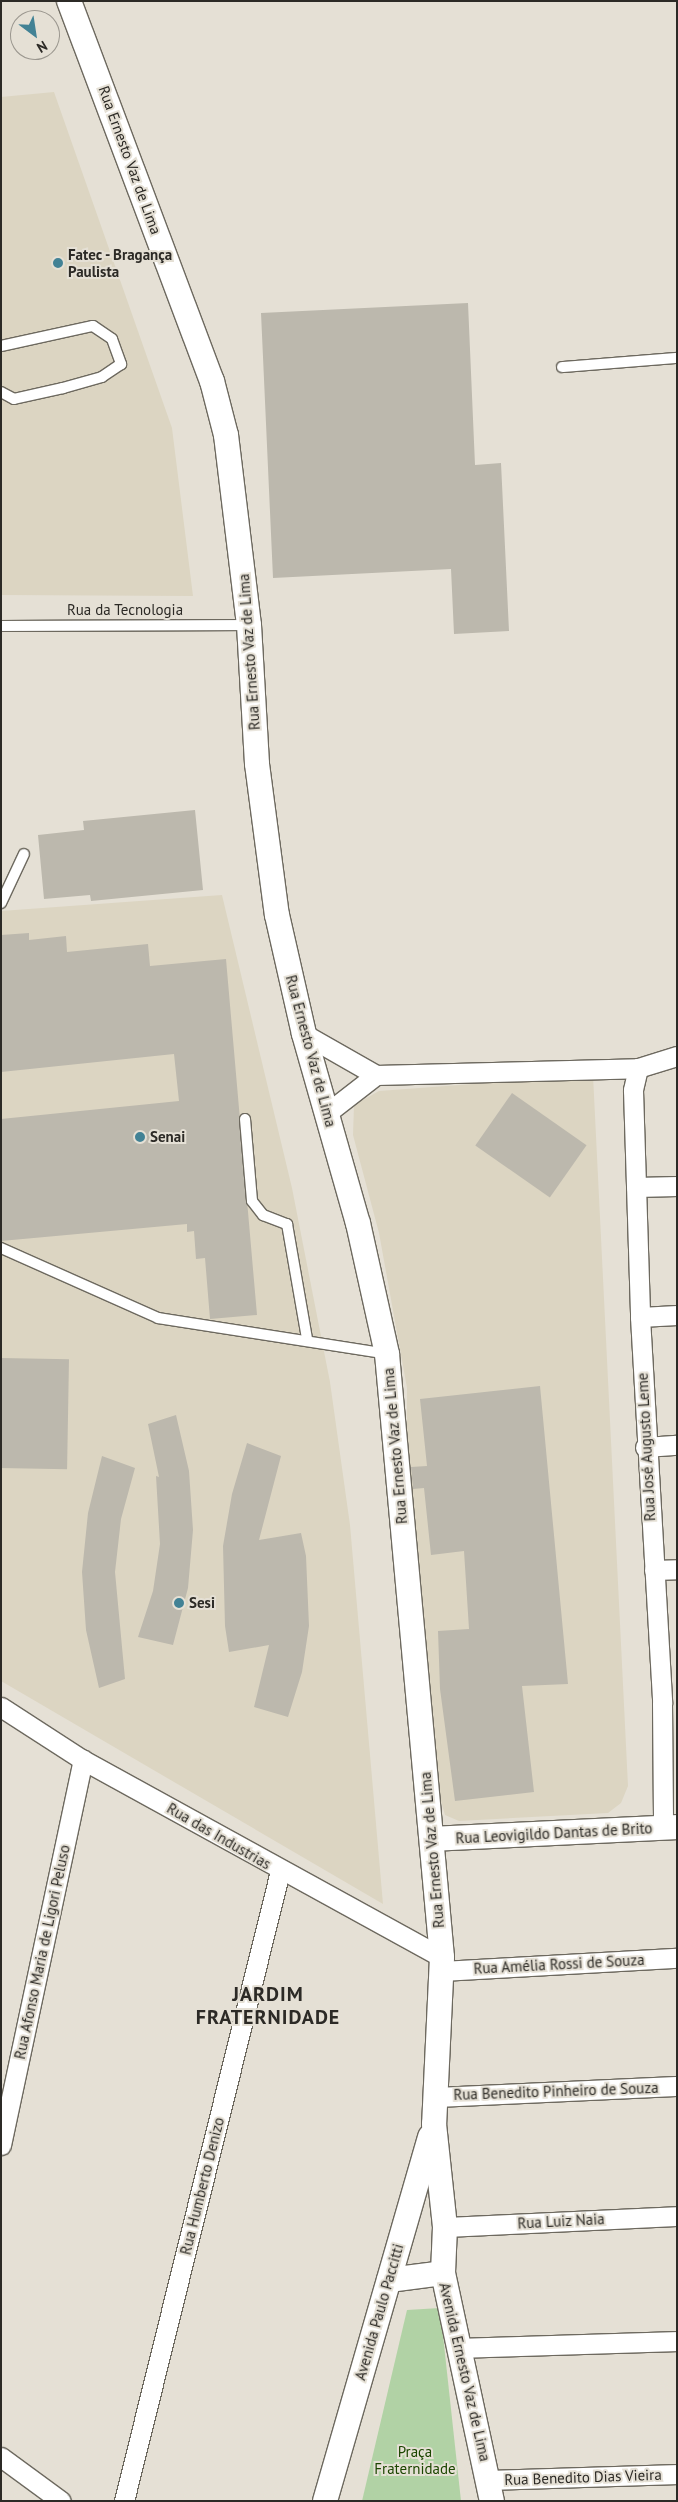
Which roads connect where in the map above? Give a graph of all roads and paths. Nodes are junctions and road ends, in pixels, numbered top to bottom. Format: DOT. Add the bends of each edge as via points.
graph roads {
  1 [pos="70,1"];
  2 [pos="1,346"];
  3 [pos="677,358"];
  4 [pos="562,366"];
  5 [pos="1,392"];
  6 [pos="249,625"];
  7 [pos="1,626"];
  8 [pos="24,854"];
  9 [pos="1,903"];
  10 [pos="304,1034"];
  11 [pos="677,1056"];
  12 [pos="638,1068"];
  13 [pos="376,1075"];
  14 [pos="326,1113"];
  15 [pos="245,1119"];
  16 [pos="677,1186"];
  17 [pos="636,1187"];
  18 [pos="1,1248"];
  19 [pos="677,1315"];
  20 [pos="640,1316"];
  21 [pos="307,1339"];
  22 [pos="387,1354"];
  23 [pos="677,1446"];
  24 [pos="645,1447"];
  25 [pos="677,1569"];
  26 [pos="654,1570"];
  27 [pos="669,1703"];
  28 [pos="1,1707"];
  29 [pos="83,1760"];
  30 [pos="670,1827"];
  31 [pos="432,1839"];
  32 [pos="280,1871"];
  33 [pos="677,1958"];
  34 [pos="442,1964"];
  35 [pos="677,2086"];
  36 [pos="435,2096"];
  37 [pos="434,2124"];
  38 [pos="2,2139"];
  39 [pos="677,2216"];
  40 [pos="445,2227"];
  41 [pos="442,2273"];
  42 [pos="389,2280"];
  43 [pos="677,2340"];
  44 [pos="458,2348"];
  45 [pos="1,2457"];
  46 [pos="677,2474"];
  47 [pos="490,2491"];
  48 [pos="61,2501"];
  49 [pos="124,2501"];
  50 [pos="325,2501"];
  1 -- 6 [label="street, Rua Ernesto Vaz de Lima" via="212,381 237,504"];
  2 -- 5 [label="lane" via="93,326 112,339 121,364 102,377 14,400"];
  3 -- 4 [label="lane"];
  6 -- 7 [label="lane, Rua da Tecnologia"];
  6 -- 10 [label="street, Rua Ernesto Vaz de Lima" via="257,764 268,850 277,915"];
  8 -- 9 [label="lane"];
  10 -- 13 [label="street"];
  10 -- 14 [label="street, Rua Ernesto Vaz de Lima"];
  11 -- 12 [label="street"];
  12 -- 13 [label="street"];
  12 -- 17 [label="street, Rua José Augusto Leme" via="633,1090"];
  13 -- 14 [label="street"];
  14 -- 22 [label="street, Rua Ernesto Vaz de Lima" via="358,1223"];
  15 -- 21 [label="lane" via="252,1202 263,1215 287,1224"];
  16 -- 17 [label="street"];
  17 -- 20 [label="street, Rua José Augusto Leme"];
  18 -- 21 [label="lane" via="158,1318"];
  19 -- 20 [label="street"];
  20 -- 24 [label="street, Rua José Augusto Leme"];
  21 -- 22 [label="lane"];
  22 -- 31 [label="street, Rua Ernesto Vaz de Lima"];
  23 -- 24 [label="street"];
  24 -- 26 [label="street, Rua José Augusto Leme"];
  25 -- 26 [label="street"];
  26 -- 27 [label="street, Rua José Augusto Leme"];
  27 -- 30 [label="street, Rua José Augusto Leme"];
  28 -- 29 [label="street, Rua das Industrias"];
  29 -- 32 [label="street, Rua das Industrias"];
  29 -- 38 [label="street, Rua Afonso Maria de Ligori Peluso"];
  30 -- 31 [label="street, Rua Leovigildo Dantas de Brito"];
  31 -- 34 [label="street, Rua Ernesto Vaz de Lima"];
  32 -- 34 [label="street, Rua das Industrias"];
  32 -- 49 [label="street, Rua Humberto Denizo"];
  33 -- 34 [label="street, Rua Amélia Rossi de Souza"];
  34 -- 36 [label="street, Rua Ernesto Vaz de Lima"];
  35 -- 36 [label="street, Rua Benedito Pinheiro de Souza"];
  36 -- 37 [label="street, Rua Ernesto Vaz de Lima"];
  37 -- 40 [label="street, Avenida Ernesto Vaz de Lima"];
  37 -- 42 [label="street, Avenida Paulo Paccitti"];
  39 -- 40 [label="street, Rua Luiz Naia"];
  40 -- 41 [label="street, Avenida Ernesto Vaz de Lima"];
  41 -- 42 [label="street"];
  41 -- 44 [label="street, Avenida Ernesto Vaz de Lima"];
  42 -- 50 [label="street, Avenida Paulo Paccitti"];
  43 -- 44 [label="street"];
  44 -- 47 [label="street, Avenida Ernesto Vaz de Lima"];
  45 -- 48 [label="street"];
  46 -- 47 [label="street, Rua Benedito Dias Vieira"];
}
